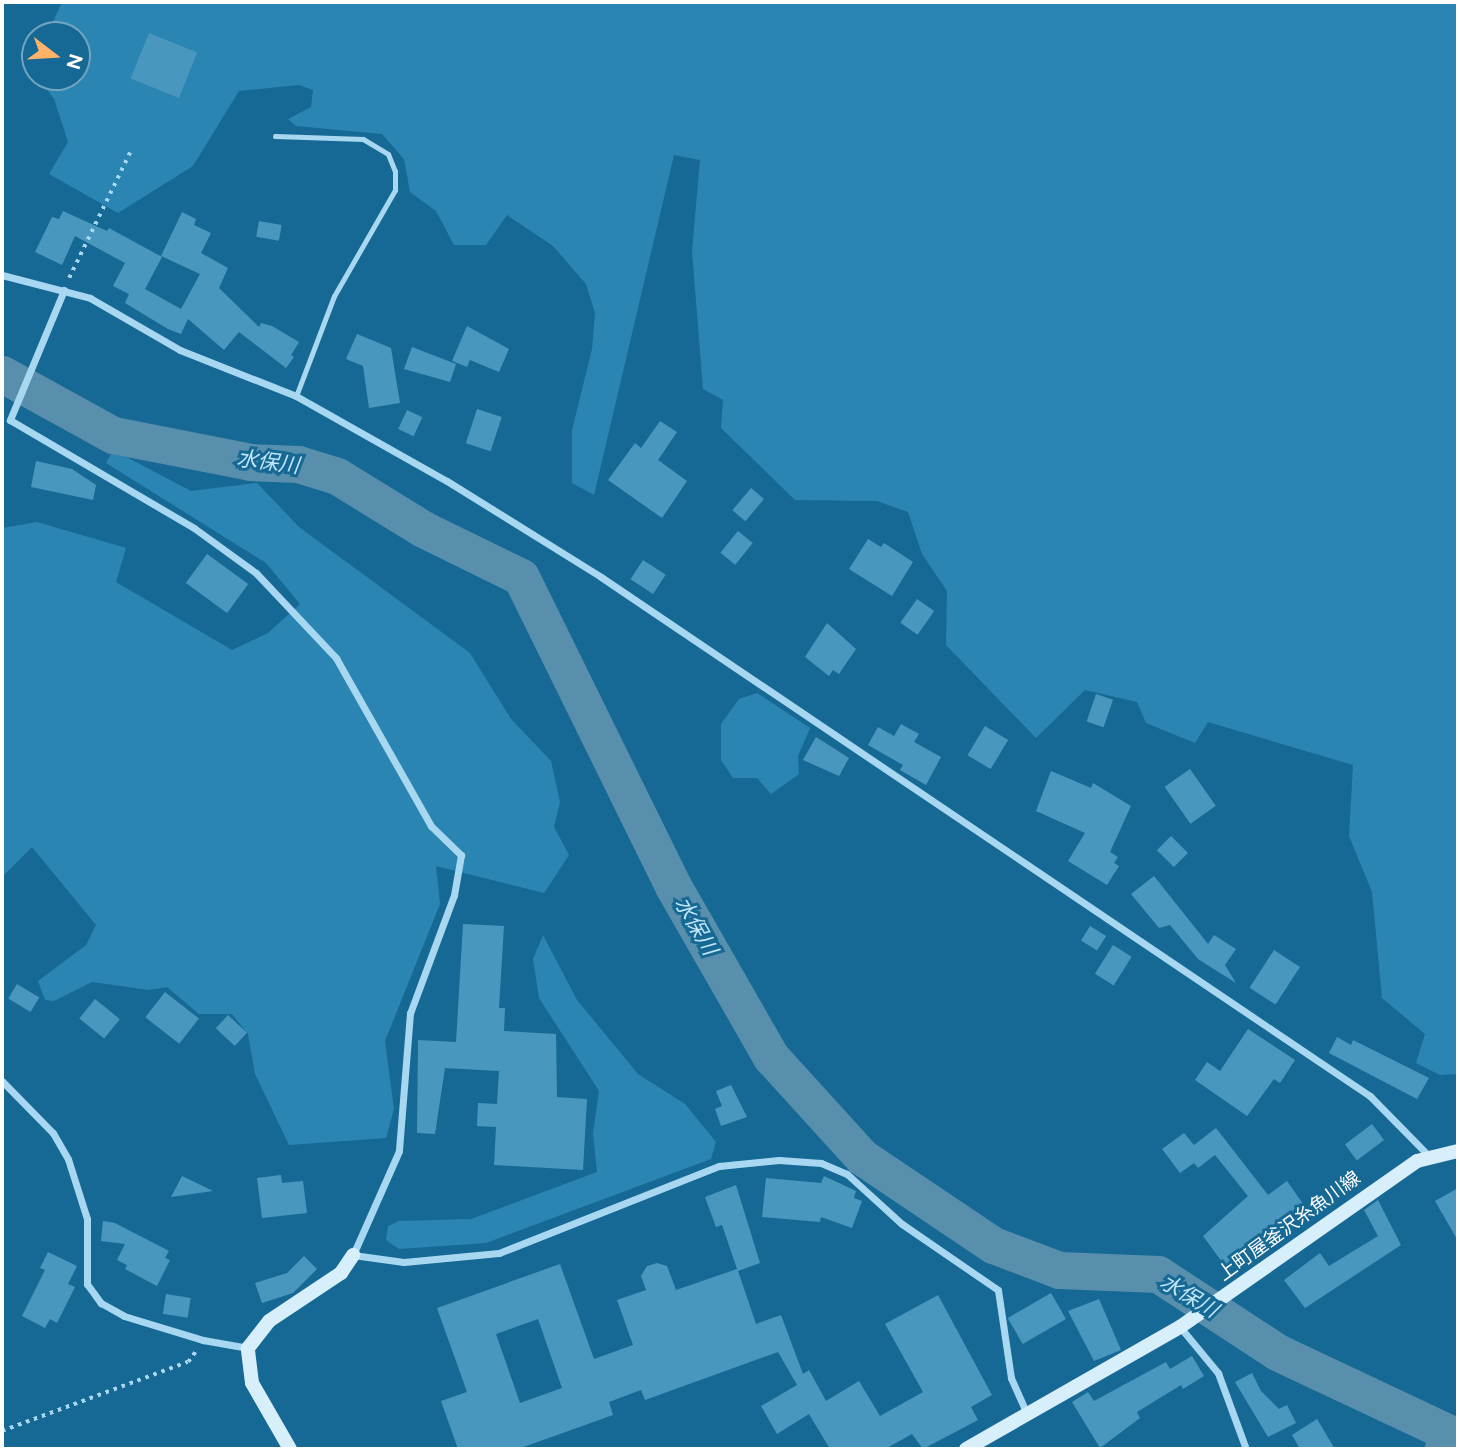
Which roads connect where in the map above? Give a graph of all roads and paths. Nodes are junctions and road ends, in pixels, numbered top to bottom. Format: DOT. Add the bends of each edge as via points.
graph roads {
  1 [pos="275,136"];
  2 [pos="132,148"];
  3 [pos="2,275"];
  4 [pos="64,290"];
  5 [pos="296,396"];
  6 [pos="2,1081"];
  7 [pos="1458,1151"];
  8 [pos="1430,1157"];
  9 [pos="353,1255"];
  10 [pos="1183,1325"];
  11 [pos="203,1340"];
  12 [pos="248,1348"];
  13 [pos="1027,1415"];
  14 [pos="2,1431"];
  15 [pos="290,1449"];
  16 [pos="966,1449"];
  17 [pos="1246,1449"];
  1 -- 5 [label="lane" via="363,139 388,155 396,171 395,190 334,296"];
  2 -- 4 [label="path"];
  3 -- 4 [label="street"];
  4 -- 5 [label="street" via="90,298 205,362"];
  4 -- 9 [label="street" via="10,420 194,528 256,573 336,658 431,826 461,855 454,895 410,1013 399,1151"];
  5 -- 8 [label="street" via="447,481 601,577 1370,1096"];
  6 -- 11 [label="street" via="52,1133 68,1159 87,1219 87,1284 101,1303 124,1316"];
  7 -- 8 [label="main road, 上町屋釜沢糸魚川線"];
  8 -- 10 [label="main road, 上町屋釜沢糸魚川線" via="1318,1226"];
  9 -- 12 [label="main road" via="341,1273 269,1321"];
  9 -- 13 [label="street" via="404,1262 499,1252 719,1166 779,1160 821,1163 847,1174 902,1224 998,1290 1011,1378"];
  10 -- 13 [label="main road, 上町屋釜沢糸魚川線"];
  10 -- 17 [label="street" via="1219,1373"];
  11 -- 12 [label="street"];
  11 -- 14 [label="path" via="188,1362"];
  12 -- 15 [label="main road" via="252,1383"];
  13 -- 16 [label="main road, 上町屋釜沢糸魚川線"];
}
